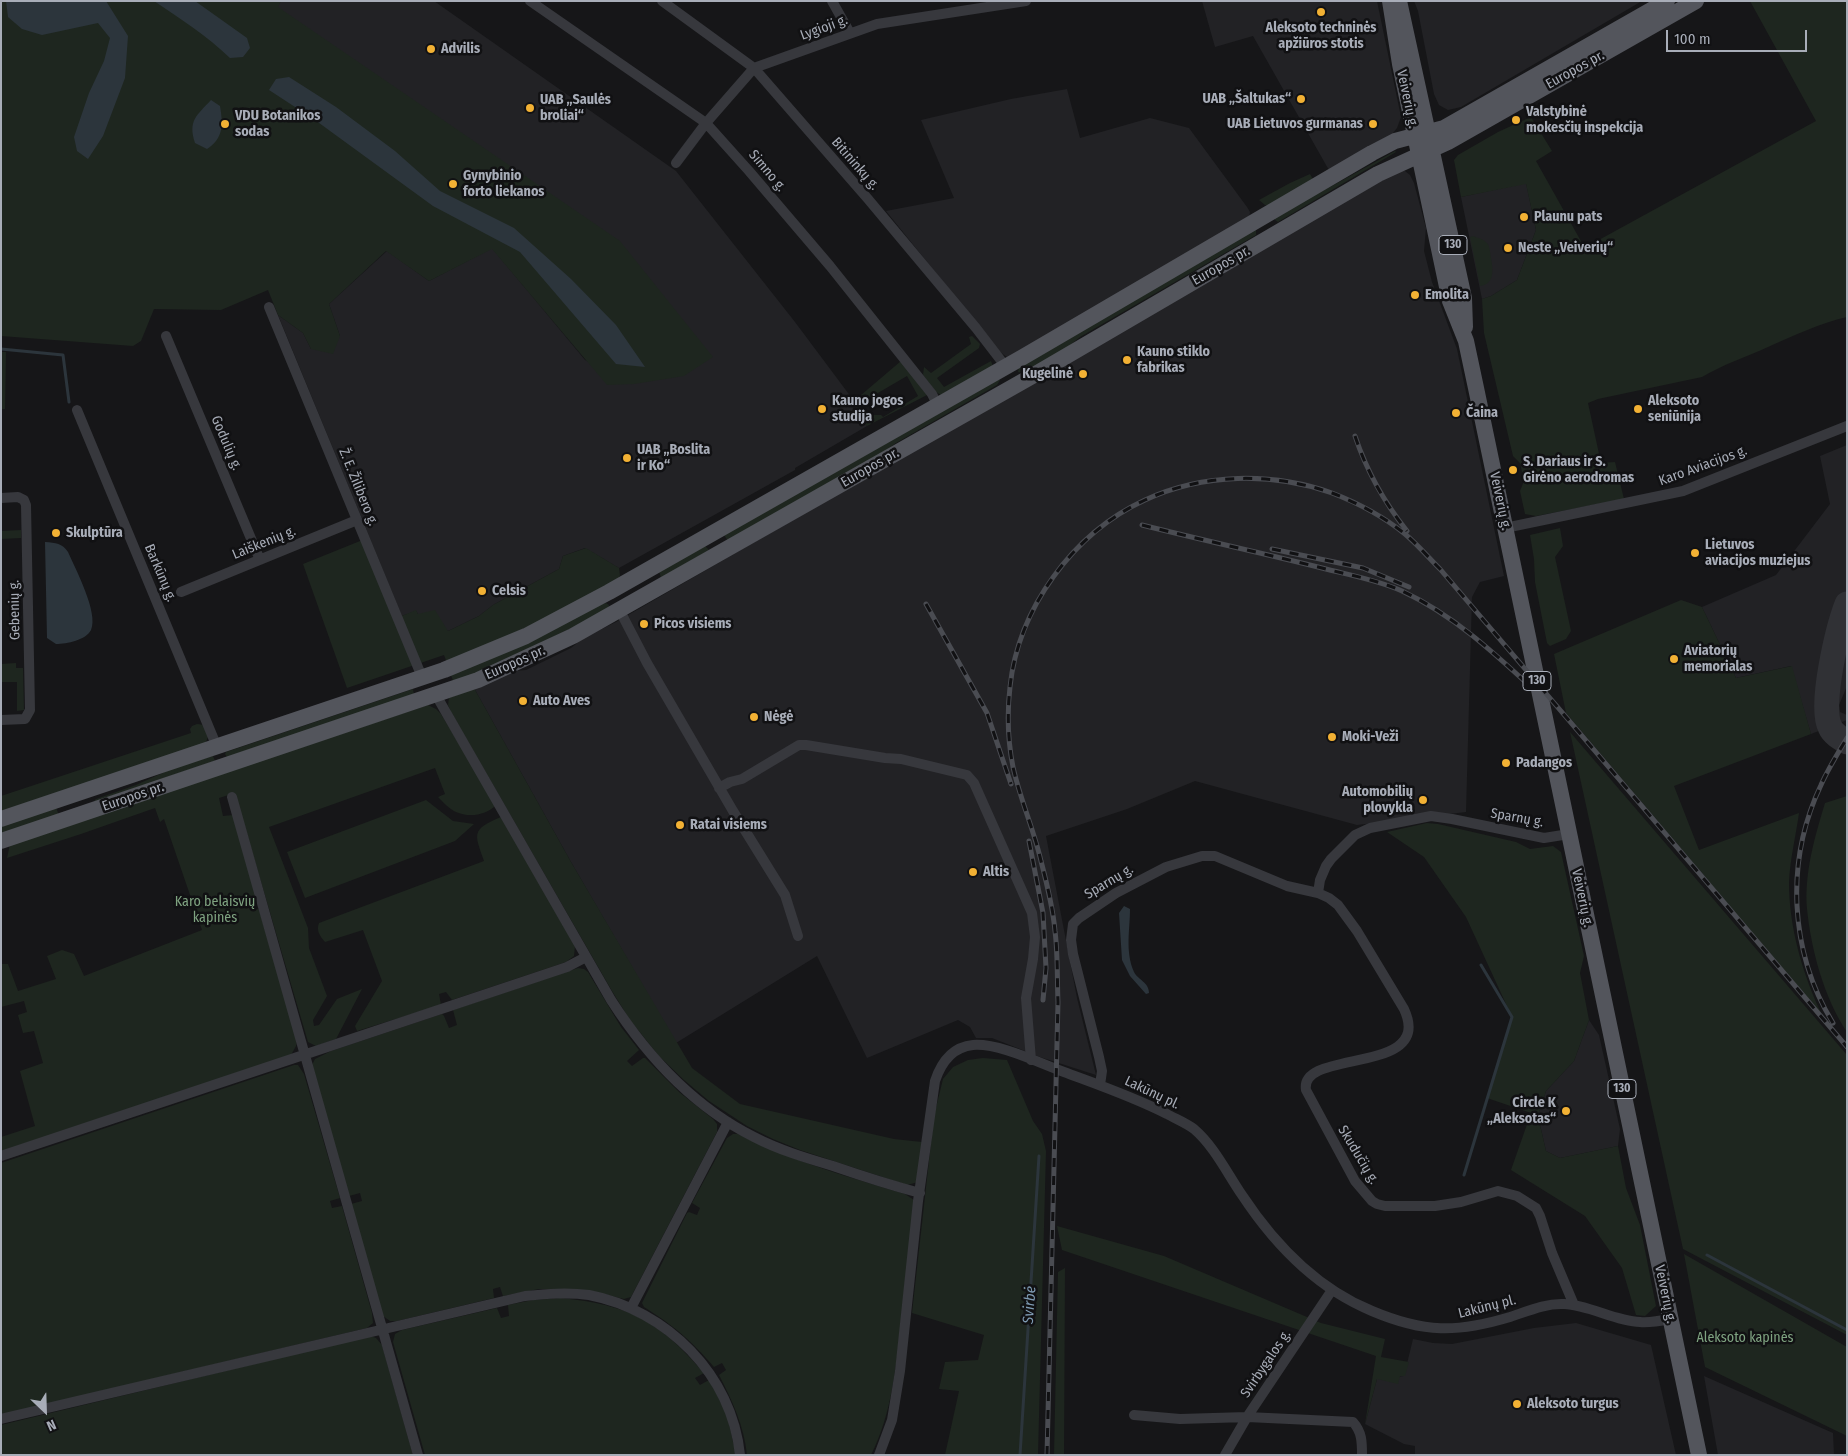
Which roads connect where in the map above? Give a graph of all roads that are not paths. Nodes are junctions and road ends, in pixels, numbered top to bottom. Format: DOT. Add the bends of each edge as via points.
graph roads {
  1 [pos="530,1"];
  2 [pos="662,1"];
  3 [pos="832,1"];
  4 [pos="1026,1"];
  5 [pos="1390,1"];
  6 [pos="1399,1"];
  7 [pos="1667,1"];
  8 [pos="1696,1"];
  9 [pos="850,33"];
  10 [pos="754,68"];
  11 [pos="706,123"];
  12 [pos="1422,134"];
  13 [pos="1426,152"];
  14 [pos="676,163"];
  15 [pos="1263,217"];
  16 [pos="1274,235"];
  17 [pos="269,307"];
  18 [pos="166,336"];
  19 [pos="1006,367"];
  20 [pos="1001,394"];
  21 [pos="938,406"];
  22 [pos="77,410"];
  23 [pos="1847,426"];
  24 [pos="1,498"];
  25 [pos="357,520"];
  26 [pos="1505,528"];
  27 [pos="711,535"];
  28 [pos="721,553"];
  29 [pos="260,560"];
  30 [pos="181,592"];
  31 [pos="609,592"];
  32 [pos="620,611"];
  33 [pos="422,677"];
  34 [pos="433,696"];
  35 [pos="1,720"];
  36 [pos="217,747"];
  37 [pos="224,766"];
  38 [pos="720,788"];
  39 [pos="90,789"];
  40 [pos="232,796"];
  41 [pos="86,813"];
  42 [pos="1,819"];
  43 [pos="1569,834"];
  44 [pos="1,841"];
  45 [pos="1318,893"];
  46 [pos="798,936"];
  47 [pos="586,957"];
  48 [pos="304,1055"];
  49 [pos="1031,1060"];
  50 [pos="1100,1085"];
  51 [pos="1306,1090"];
  52 [pos="728,1122"];
  53 [pos="1,1156"];
  54 [pos="920,1193"];
  55 [pos="1332,1290"];
  56 [pos="1574,1305"];
  57 [pos="631,1308"];
  58 [pos="1670,1319"];
  59 [pos="383,1330"];
  60 [pos="1134,1415"];
  61 [pos="1247,1417"];
  62 [pos="1,1419"];
  63 [pos="418,1455"];
  64 [pos="740,1455"];
  65 [pos="879,1455"];
  66 [pos="1225,1455"];
  67 [pos="1362,1455"];
  68 [pos="1699,1455"];
  1 -- 11 [label="street, Simno g."];
  2 -- 10 [label="street, Bitininkų g."];
  3 -- 9 [label="street"];
  4 -- 9 [label="street, Lygioji g." via="878,24"];
  5 -- 12 [label="main road, Veiverių g. / 130" via="1397,47"];
  6 -- 12 [label="main road, Veiverių g. / 130"];
  7 -- 12 [label="main road, Europos pr." via="1444,128"];
  8 -- 13 [label="main road, Europos pr."];
  9 -- 10 [label="street, Lygioji g."];
  10 -- 11 [label="street, Lygioji g."];
  10 -- 19 [label="street, Bitininkų g."];
  11 -- 14 [label="street, Lygioji g."];
  11 -- 21 [label="street, Simno g." via="872,318"];
  12 -- 13 [label="main road, Veiverių g. / 130"];
  12 -- 15 [label="main road, Europos pr." via="1395,141"];
  13 -- 16 [label="main road, Europos pr." via="1383,171"];
  13 -- 26 [label="main road, Veiverių g. / 130" via="1464,298 1466,341"];
  15 -- 16 [label="main road"];
  15 -- 19 [label="main road, Europos pr."];
  16 -- 20 [label="main road, Europos pr."];
  17 -- 25 [label="street, Ž. E. Žilibero g."];
  18 -- 29 [label="street, Godulių g."];
  19 -- 20 [label="main road" via="1010,376"];
  19 -- 21 [label="main road, Europos pr."];
  20 -- 28 [label="main road, Europos pr."];
  21 -- 27 [label="main road, Europos pr."];
  22 -- 36 [label="street, Barkūnų g."];
  23 -- 26 [label="street, Karo Aviacijos g." via="1683,491"];
  24 -- 35 [label="street, Gebenių g." via="18,497 26,505 30,710 25,719"];
  25 -- 29 [label="street, Laiškenių g."];
  25 -- 33 [label="street, Ž. E. Žilibero g."];
  26 -- 43 [label="main road, Veiverių g. / 130"];
  27 -- 28 [label="main road"];
  27 -- 31 [label="main road, Europos pr."];
  28 -- 32 [label="main road, Europos pr."];
  29 -- 30 [label="street, Laiškenių g."];
  31 -- 32 [label="main road"];
  31 -- 33 [label="main road, Europos pr." via="526,636"];
  32 -- 34 [label="main road, Europos pr." via="518,663"];
  32 -- 38 [label="street"];
  33 -- 34 [label="main road"];
  33 -- 36 [label="main road, Europos pr."];
  34 -- 37 [label="main road, Europos pr."];
  34 -- 47 [label="street"];
  36 -- 37 [label="main road"];
  36 -- 39 [label="main road, Europos pr."];
  37 -- 41 [label="main road, Europos pr."];
  38 -- 46 [label="street" via="786,895"];
  38 -- 49 [label="street" via="742,779 799,745 901,758 967,775 974,783 1032,913 1035,937 1026,998"];
  39 -- 41 [label="main road" via="83,804"];
  39 -- 42 [label="main road, Europos pr."];
  40 -- 48 [label="street"];
  41 -- 44 [label="main road, Europos pr."];
  43 -- 45 [label="street, Sparnų g." via="1544,838 1431,816 1370,828 1356,835 1331,859 1320,880"];
  43 -- 58 [label="main road, Veiverių g. / 130"];
  45 -- 50 [label="street, Sparnų g." via="1287,886 1221,858 1202,856 1178,862 1143,878 1079,918 1073,924 1071,940 1102,1071"];
  45 -- 51 [label="street, Sparnų g." via="1338,905 1357,931 1409,1018 1410,1027 1406,1040 1387,1052 1312,1074 1305,1084"];
  47 -- 48 [label="street" via="568,967"];
  47 -- 52 [label="street" via="643,1046 688,1092"];
  48 -- 53 [label="street"];
  48 -- 59 [label="street"];
  49 -- 50 [label="street, Lakūnų pl."];
  49 -- 54 [label="street, Lakūnų pl." via="996,1047 971,1045 944,1061 933,1093"];
  50 -- 55 [label="street, Lakūnų pl." via="1191,1127 1209,1146 1277,1243"];
  51 -- 56 [label="street, Skudučių g." via="1355,1180 1377,1204 1436,1206 1498,1191 1516,1196 1536,1208"];
  52 -- 54 [label="street" via="796,1155"];
  52 -- 57 [label="street"];
  54 -- 65 [label="street, Lakūnų pl." via="900,1371 892,1420"];
  55 -- 56 [label="street, Lakūnų pl." via="1399,1322 1440,1330 1490,1323 1550,1304"];
  55 -- 61 [label="street, Svirbygalos g."];
  56 -- 58 [label="street, Lakūnų pl." via="1638,1322"];
  57 -- 59 [label="street" via="588,1295 525,1296"];
  57 -- 64 [label="street" via="675,1336 705,1366 727,1404"];
  58 -- 68 [label="main road, Veiverių g. / 130"];
  59 -- 62 [label="street"];
  59 -- 63 [label="street"];
  60 -- 61 [label="street" via="1180,1420"];
  61 -- 66 [label="street, Svirbygalos g."];
  61 -- 67 [label="street" via="1353,1422 1361,1435"];
}
